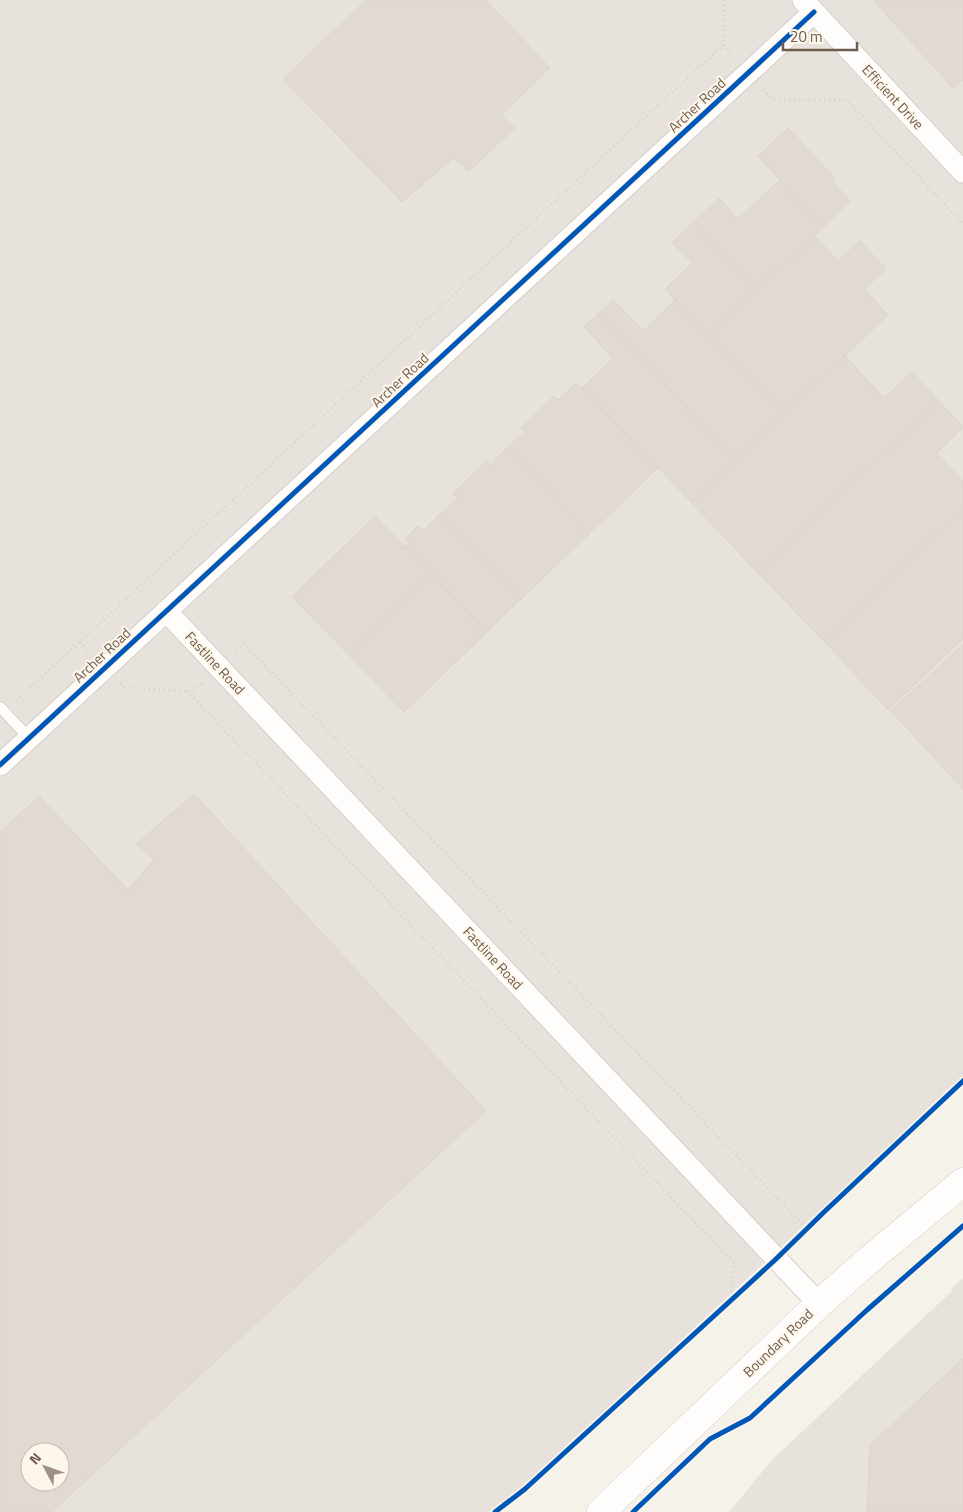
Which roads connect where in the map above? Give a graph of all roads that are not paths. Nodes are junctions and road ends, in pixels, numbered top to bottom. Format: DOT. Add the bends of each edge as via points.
graph roads {
  1 [pos="809,6"];
  2 [pos="963,172"];
  3 [pos="166,611"];
  4 [pos="2,709"];
  5 [pos="29,738"];
  6 [pos="0,765"];
  7 [pos="963,1182"];
  8 [pos="819,1304"];
  9 [pos="601,1512"];
  1 -- 2 [label="street, Efficient Drive"];
  1 -- 3 [label="street, Archer Road" via="748,73"];
  3 -- 5 [label="street, Archer Road"];
  3 -- 8 [label="street, Fastline Road"];
  4 -- 5 [label="lane"];
  5 -- 6 [label="street, Archer Road"];
  7 -- 8 [label="main road, Boundary Road"];
  8 -- 9 [label="main road, Boundary Road"];
}
